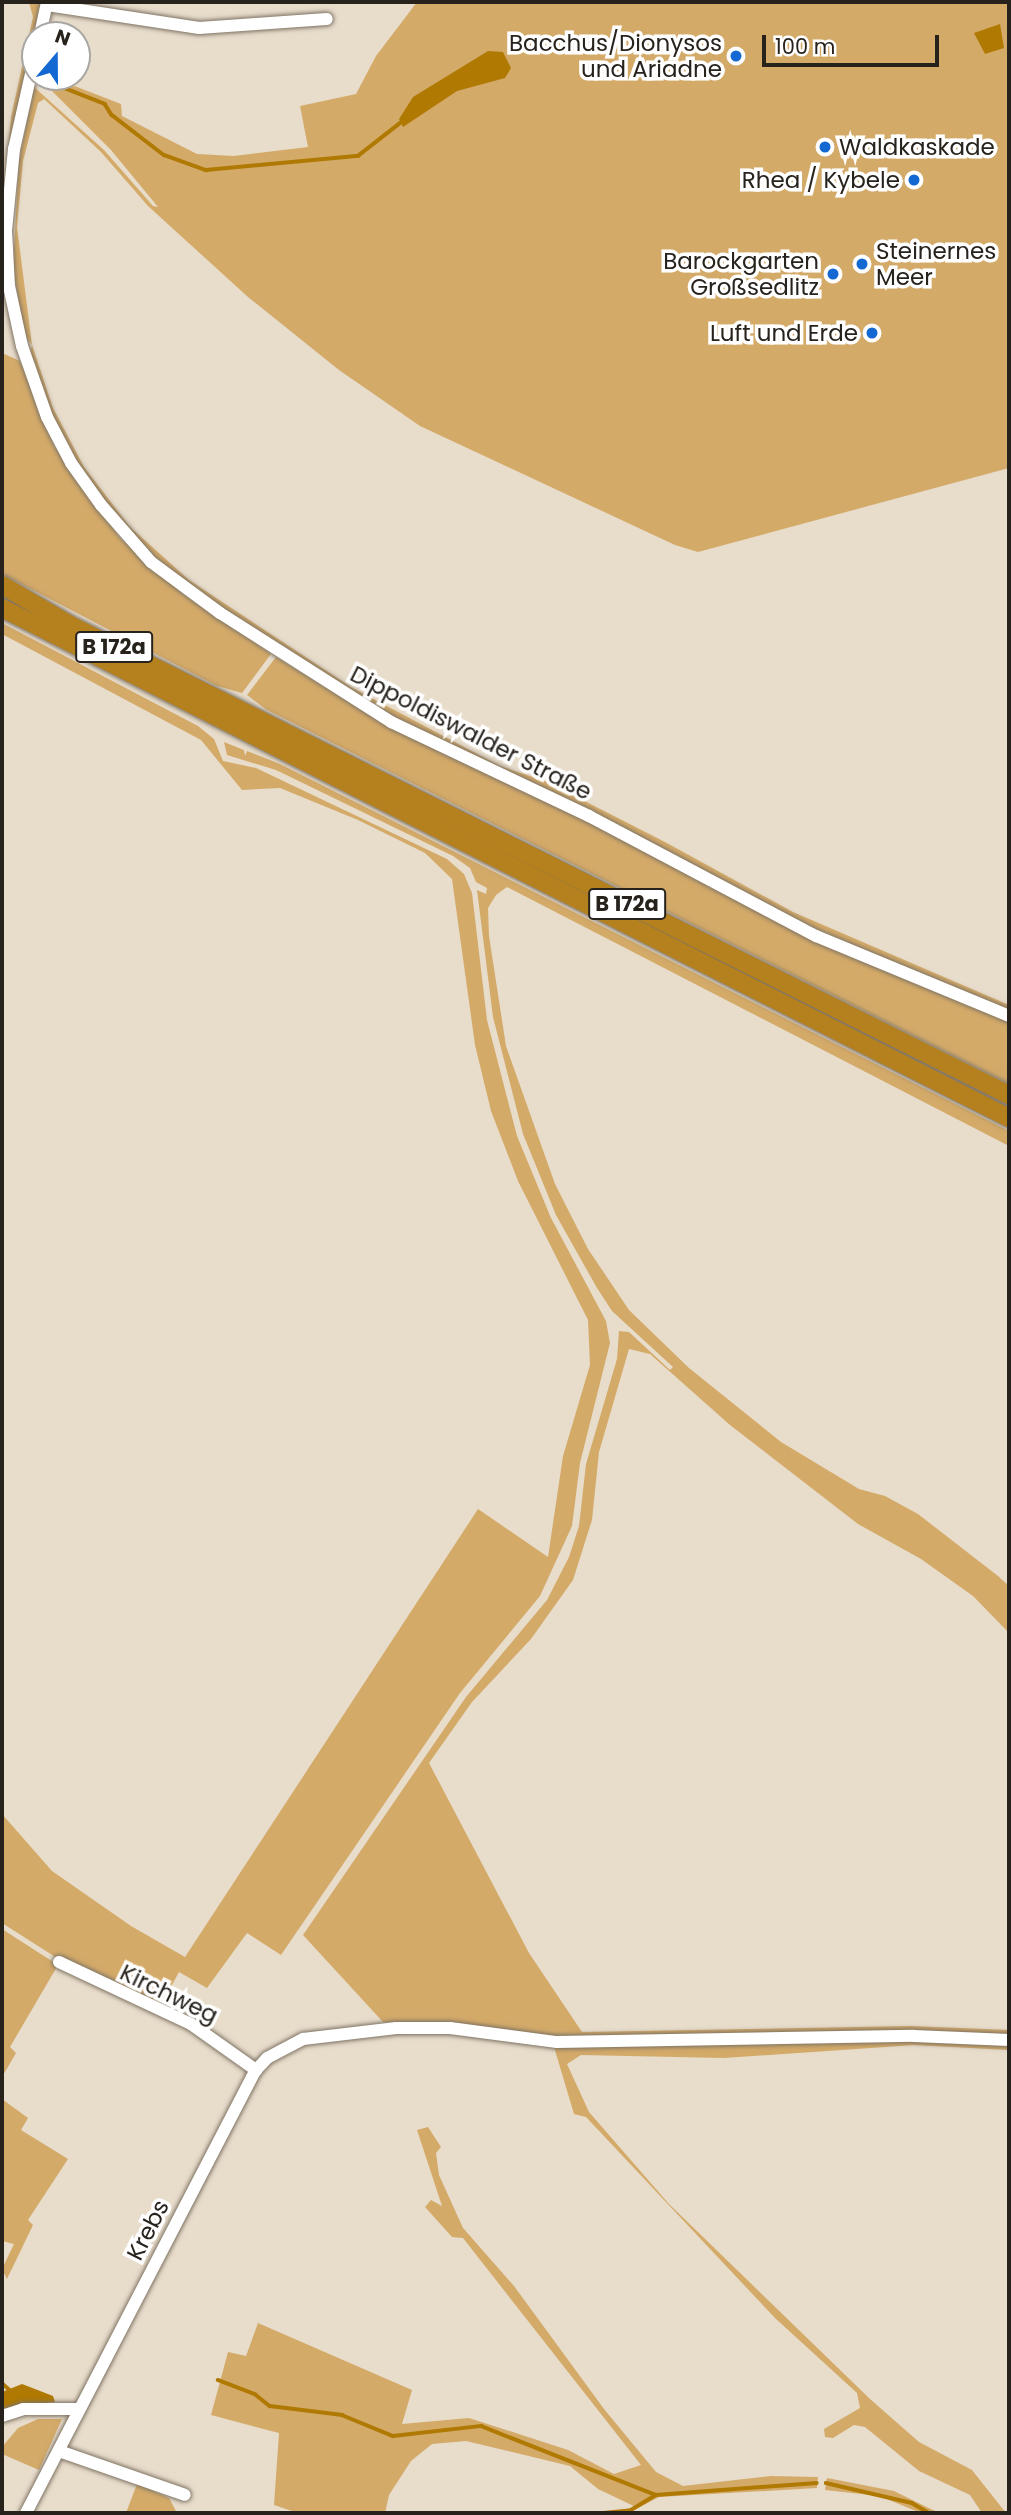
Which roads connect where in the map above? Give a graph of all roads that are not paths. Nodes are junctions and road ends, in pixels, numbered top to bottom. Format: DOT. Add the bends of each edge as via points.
graph roads {
  1 [pos="47,3"];
  2 [pos="327,19"];
  3 [pos="43,21"];
  4 [pos="27,91"];
  5 [pos="2,585"];
  6 [pos="2,608"];
  7 [pos="1009,1016"];
  8 [pos="1009,1094"];
  9 [pos="1009,1118"];
  10 [pos="60,1962"];
  11 [pos="1009,2040"];
  12 [pos="256,2070"];
  13 [pos="77,2409"];
  14 [pos="2,2416"];
  15 [pos="59,2451"];
  16 [pos="186,2495"];
  17 [pos="26,2513"];
  1 -- 2 [label="street" via="198,28"];
  1 -- 3 [label="street"];
  4 -- 7 [label="street, Dippoldiswalder Straße" via="14,149 6,231 9,286 29,372 71,463 151,562 220,614 391,722 589,816 816,936"];
  5 -- 8 [label="highway, B 172a" via="245,713"];
  6 -- 9 [label="highway, B 172a" via="228,727"];
  10 -- 12 [label="street, Kirchweg" via="191,2024"];
  11 -- 12 [label="street" via="914,2036 556,2042 450,2028 396,2028 303,2039 267,2058"];
  12 -- 13 [label="street, Krebs"];
  13 -- 14 [label="street" via="23,2409"];
  13 -- 15 [label="street, Krebs"];
  15 -- 16 [label="street"];
  15 -- 17 [label="street, Krebs"];
}
